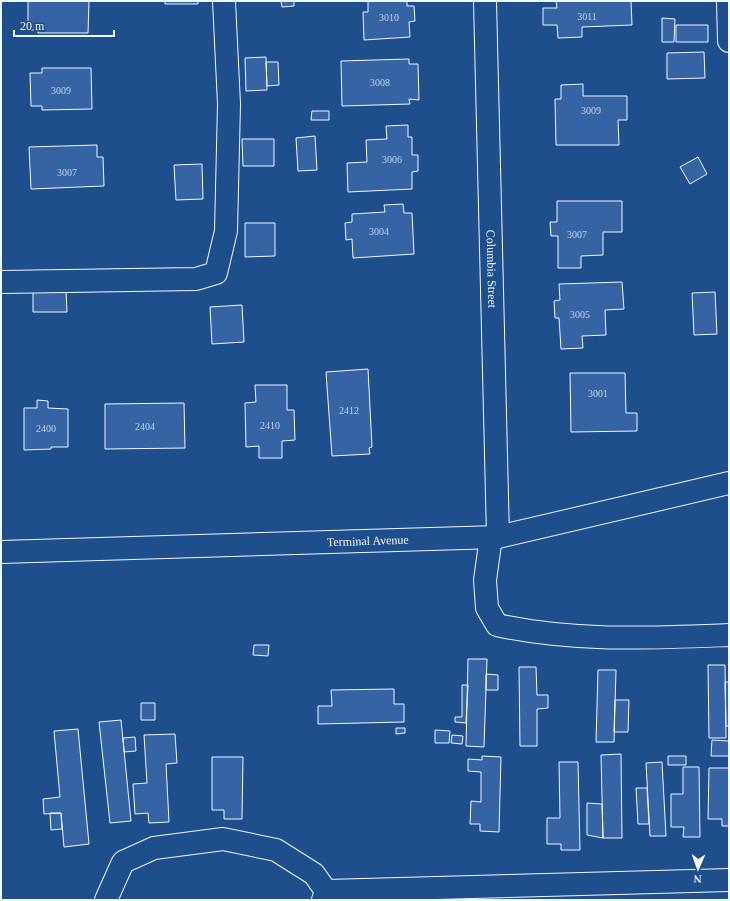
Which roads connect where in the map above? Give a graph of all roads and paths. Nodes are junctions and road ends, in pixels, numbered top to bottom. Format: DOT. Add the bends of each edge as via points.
graph roads {
  1 [pos="224,1"];
  2 [pos="485,1"];
  3 [pos="728,1"];
  4 [pos="729,41"];
  5 [pos="1,282"];
  6 [pos="729,483"];
  7 [pos="494,537"];
  8 [pos="1,552"];
  9 [pos="729,636"];
  10 [pos="729,880"];
  11 [pos="324,896"];
  12 [pos="106,900"];
  1 -- 5 [label="street" via="229,104 226,230 216,273 196,279"];
  2 -- 7 [label="street, Columbia Street"];
  3 -- 4 [label="street"];
  6 -- 7 [label="street, Terminal Avenue"];
  7 -- 8 [label="street, Terminal Avenue"];
  7 -- 9 [label="street, Columbia Street" via="485,580 487,608 497,625 530,632 579,636"];
  10 -- 11 [label="street"];
  11 -- 12 [label="street" via="314,874 276,850 223,839 154,848 123,862"];
}
